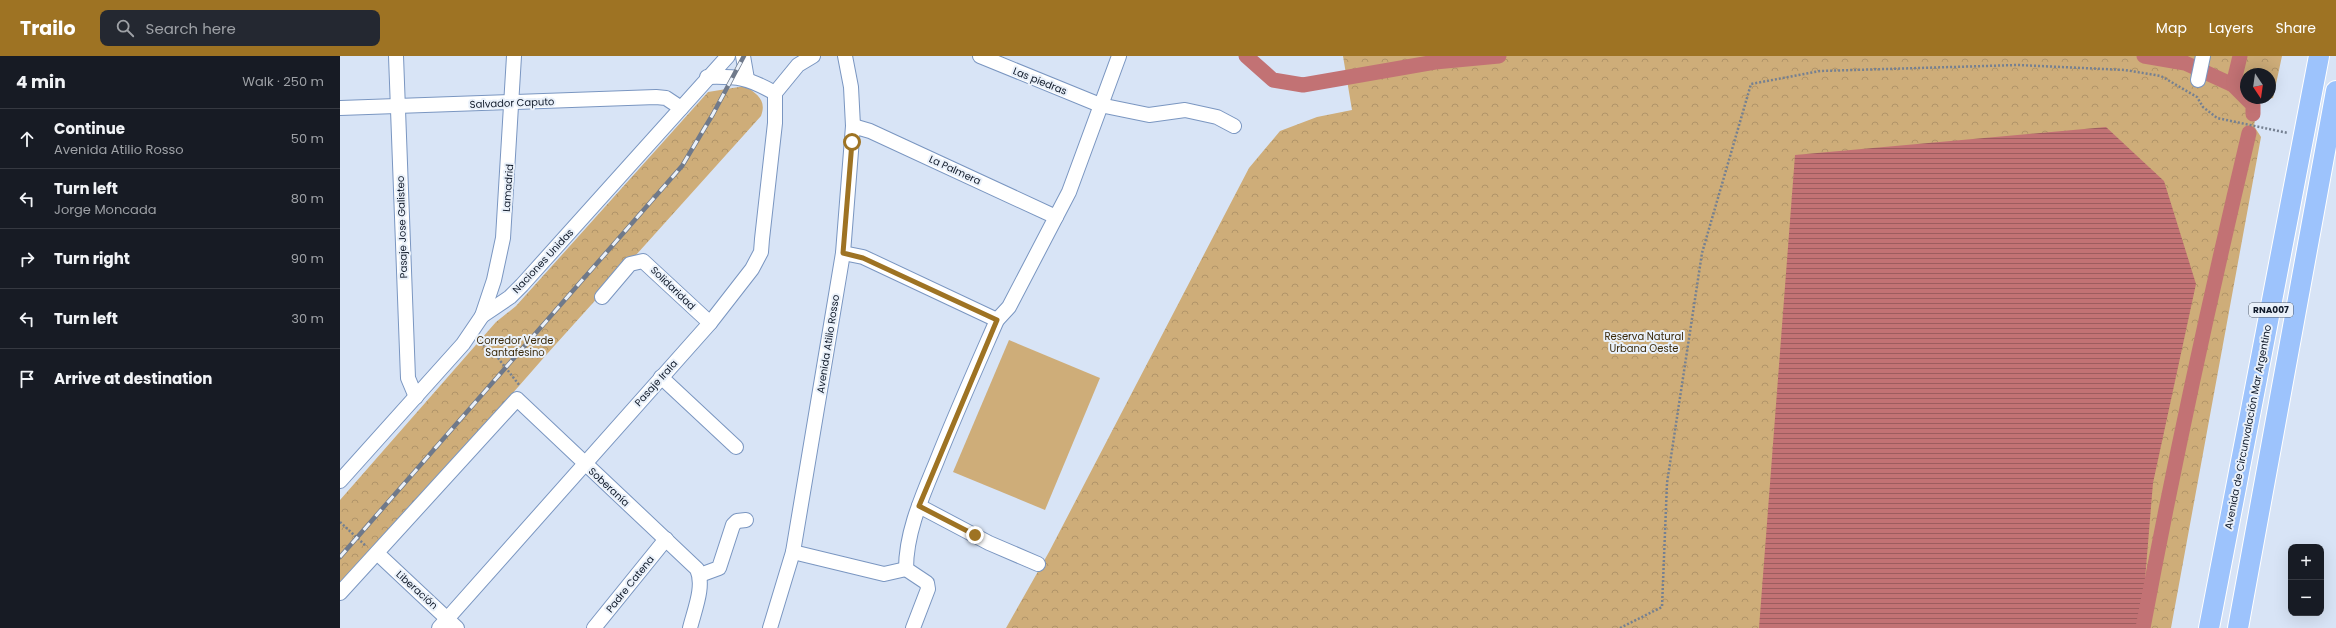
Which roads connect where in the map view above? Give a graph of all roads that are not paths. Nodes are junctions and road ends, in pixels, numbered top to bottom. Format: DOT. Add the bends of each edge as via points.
graph roads {
  1 [pos="396,56"];
  2 [pos="514,56"];
  3 [pos="728,56"];
  4 [pos="743,56"];
  5 [pos="813,56"];
  6 [pos="845,56"];
  7 [pos="980,56"];
  8 [pos="1119,56"];
  9 [pos="2203,56"];
  10 [pos="2319,56"];
  11 [pos="707,78"];
  12 [pos="747,79"];
  13 [pos="2198,80"];
  14 [pos="2336,91"];
  15 [pos="775,93"];
  16 [pos="513,104"];
  17 [pos="1100,105"];
  18 [pos="397,106"];
  19 [pos="340,108"];
  20 [pos="681,108"];
  21 [pos="853,126"];
  22 [pos="1234,126"];
  23 [pos="1056,217"];
  24 [pos="843,253"];
  25 [pos="602,297"];
  26 [pos="482,316"];
  27 [pos="997,320"];
  28 [pos="710,322"];
  29 [pos="661,377"];
  30 [pos="416,397"];
  31 [pos="736,447"];
  32 [pos="584,463"];
  33 [pos="346,465"];
  34 [pos="340,481"];
  35 [pos="919,506"];
  36 [pos="746,520"];
  37 [pos="666,539"];
  38 [pos="793,552"];
  39 [pos="377,553"];
  40 [pos="2222,563"];
  41 [pos="1038,564"];
  42 [pos="906,569"];
  43 [pos="2248,574"];
  44 [pos="700,575"];
  45 [pos="340,593"];
  46 [pos="443,623"];
  47 [pos="458,628"];
  48 [pos="594,628"];
  49 [pos="690,628"];
  50 [pos="770,628"];
  51 [pos="913,628"];
  52 [pos="2205,628"];
  53 [pos="2209,628"];
  54 [pos="2238,628"];
  55 [pos="2241,628"];
  1 -- 18 [label="street, Pasaje Jose Galisteo"];
  2 -- 16 [label="street, Lamadrid"];
  3 -- 11 [label="street, Naciones Unidas"];
  4 -- 12 [label="street"];
  5 -- 15 [label="street" via="798,65"];
  6 -- 21 [label="street, Avenida Atilio Rosso" via="851,87"];
  7 -- 17 [label="street, Las piedras"];
  8 -- 17 [label="street"];
  9 -- 13 [label="street"];
  10 -- 40 [label="highway, Avenida de Circunvalación Mar Argentino / RNA007"];
  11 -- 12 [label="street" via="733,76"];
  11 -- 20 [label="street, Naciones Unidas"];
  12 -- 15 [label="street"];
  14 -- 43 [label="highway, RNA007"];
  15 -- 28 [label="street, Pasaje Irala" via="775,123 761,252 752,270"];
  16 -- 18 [label="street, Salvador Caputo"];
  16 -- 20 [label="street, Salvador Caputo" via="666,98"];
  16 -- 26 [label="street, Lamadrid" via="503,238 494,280"];
  17 -- 22 [label="street, Las piedras" via="1149,115 1185,110 1217,117"];
  17 -- 23 [label="street" via="1069,192"];
  18 -- 19 [label="street, Salvador Caputo"];
  18 -- 30 [label="street, Pasaje Jose Galisteo" via="408,378"];
  20 -- 26 [label="street, Naciones Unidas" via="522,285"];
  21 -- 23 [label="street, La Palmera" via="870,131"];
  21 -- 24 [label="street, Avenida Atilio Rosso"];
  23 -- 27 [label="street" via="1009,306"];
  24 -- 27 [label="street" via="863,258"];
  24 -- 38 [label="street, Avenida Atilio Rosso"];
  25 -- 28 [label="street, Solidaridad" via="630,264 643,261"];
  26 -- 30 [label="street, Naciones Unidas" via="463,344"];
  27 -- 35 [label="street"];
  28 -- 29 [label="street, Pasaje Irala"];
  29 -- 31 [label="street"];
  29 -- 32 [label="street, Pasaje Irala"];
  30 -- 33 [label="street, Naciones Unidas"];
  32 -- 37 [label="street, Soberanía"];
  32 -- 39 [label="street, Soberanía" via="517,399"];
  32 -- 46 [label="street, Pasaje Irala"];
  33 -- 34 [label="street, Naciones Unidas"];
  35 -- 41 [label="street" via="989,543"];
  35 -- 42 [label="street" via="906,552"];
  36 -- 44 [label="street" via="737,521 733,525 723,563 719,568"];
  37 -- 44 [label="street, Soberanía"];
  37 -- 48 [label="street, Padre Catena"];
  38 -- 42 [label="street" via="884,574"];
  38 -- 50 [label="street, Avenida Atilio Rosso"];
  39 -- 45 [label="street"];
  39 -- 46 [label="street, Liberación"];
  40 -- 52 [label="highway"];
  40 -- 53 [label="highway, RNA007"];
  42 -- 51 [label="street" via="927,583 928,588"];
  43 -- 54 [label="highway, RNA007"];
  43 -- 55 [label="highway"];
  44 -- 49 [label="street"];
  46 -- 47 [label="street, Liberación"];
}
